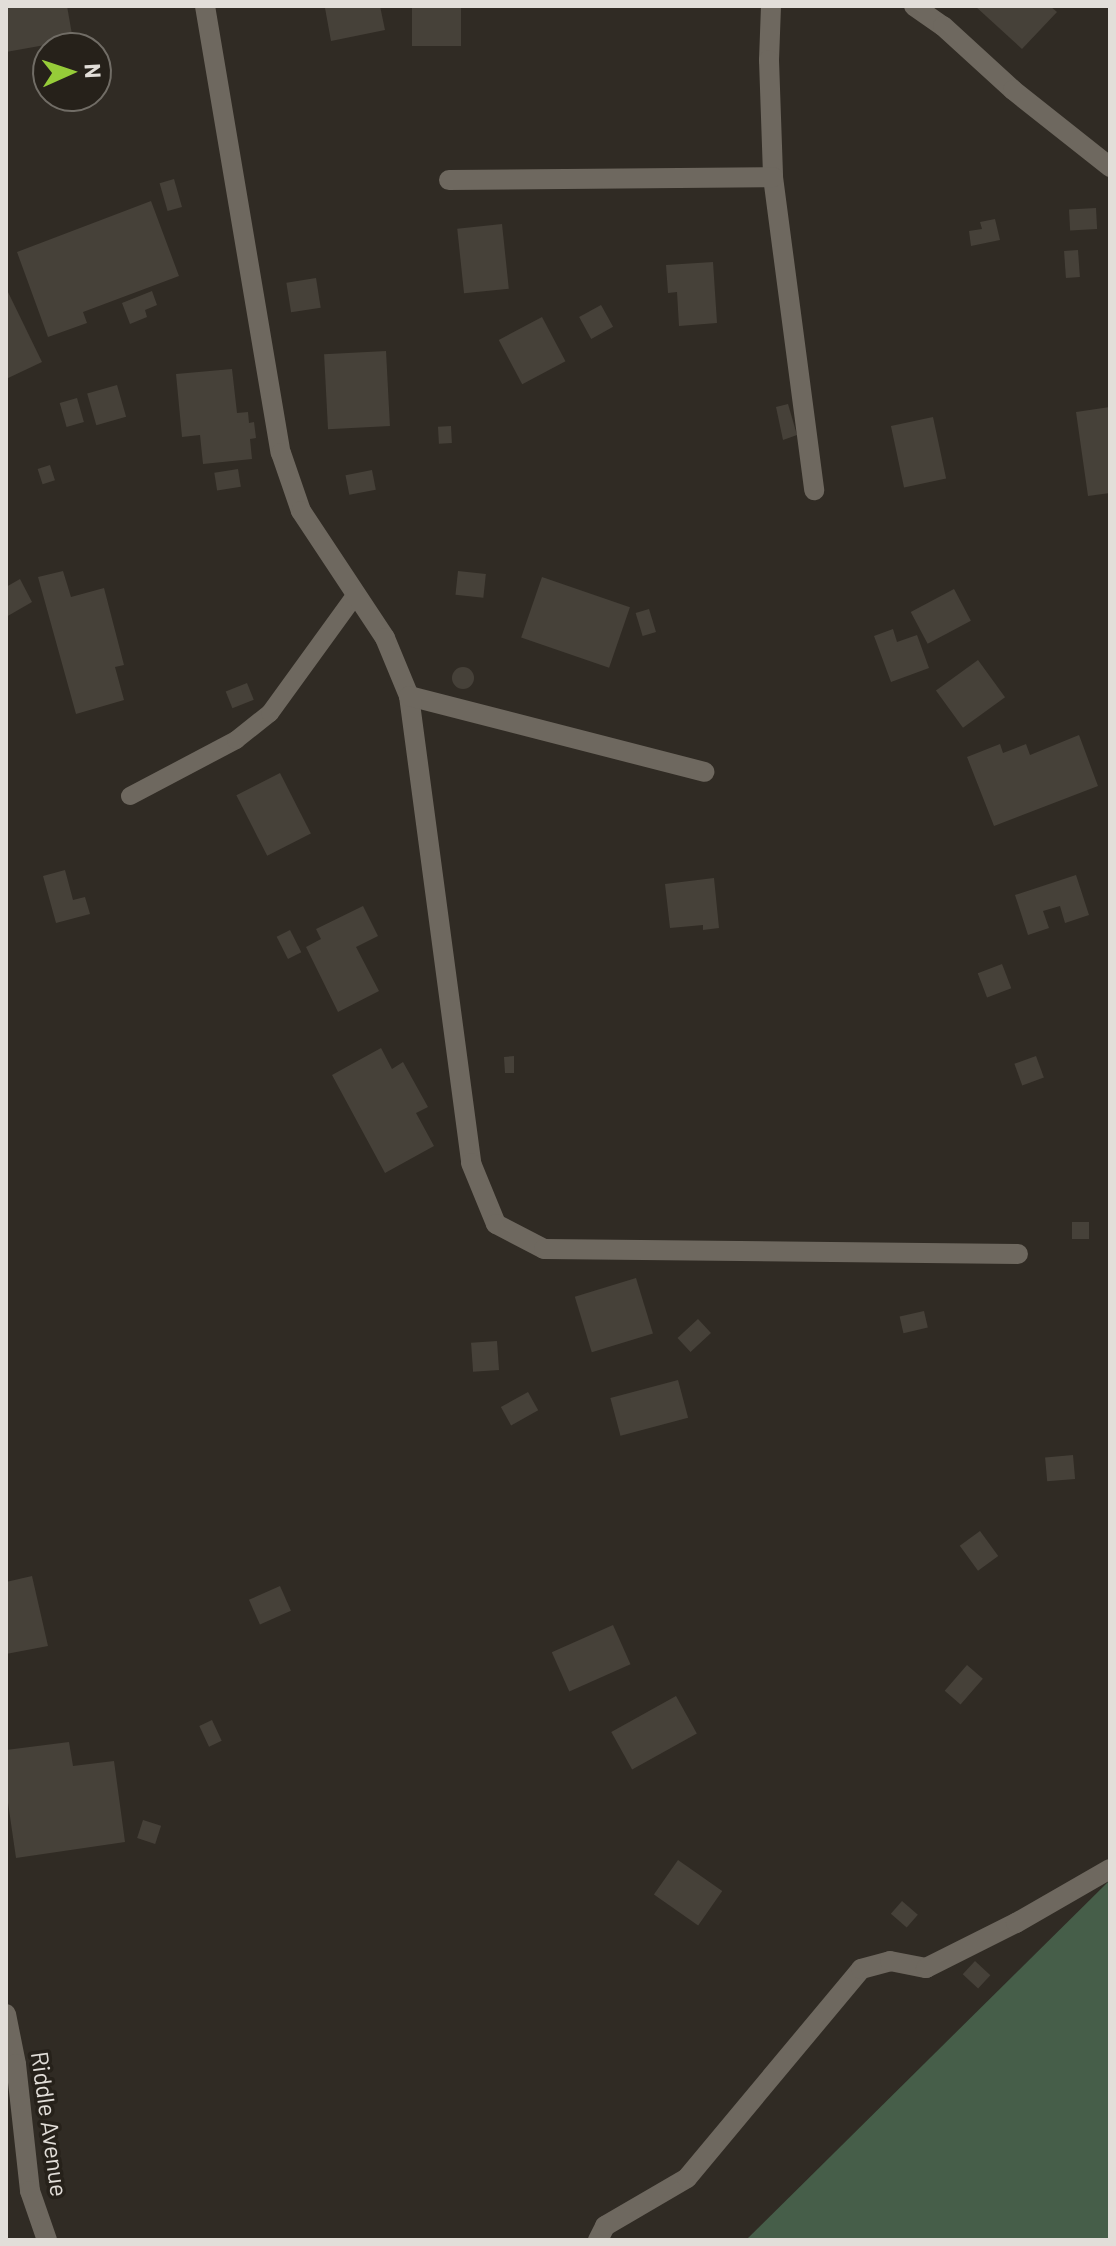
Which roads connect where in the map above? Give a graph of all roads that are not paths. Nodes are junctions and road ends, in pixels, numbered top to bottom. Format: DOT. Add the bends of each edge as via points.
graph roads {
  1 [pos="205,6"];
  2 [pos="771,6"];
  3 [pos="914,6"];
  4 [pos="1110,167"];
  5 [pos="773,177"];
  6 [pos="449,180"];
  7 [pos="814,490"];
  8 [pos="356,594"];
  9 [pos="409,696"];
  10 [pos="704,772"];
  11 [pos="130,796"];
  12 [pos="1018,1254"];
  13 [pos="1110,1869"];
  14 [pos="6,2014"];
  15 [pos="47,2240"];
  16 [pos="598,2240"];
  1 -- 8 [label="street" via="281,453 301,511"];
  2 -- 5 [label="street"];
  3 -- 4 [label="street"];
  5 -- 6 [label="street"];
  5 -- 7 [label="street"];
  8 -- 9 [label="street" via="385,638"];
  8 -- 11 [label="lane" via="270,713 236,740"];
  9 -- 10 [label="street"];
  9 -- 12 [label="street" via="471,1163 496,1224 544,1249"];
  13 -- 16 [label="street" via="926,1968 890,1961 861,1969 687,2178 605,2226"];
  14 -- 15 [label="street, Riddle Avenue" via="30,2191"];
}
